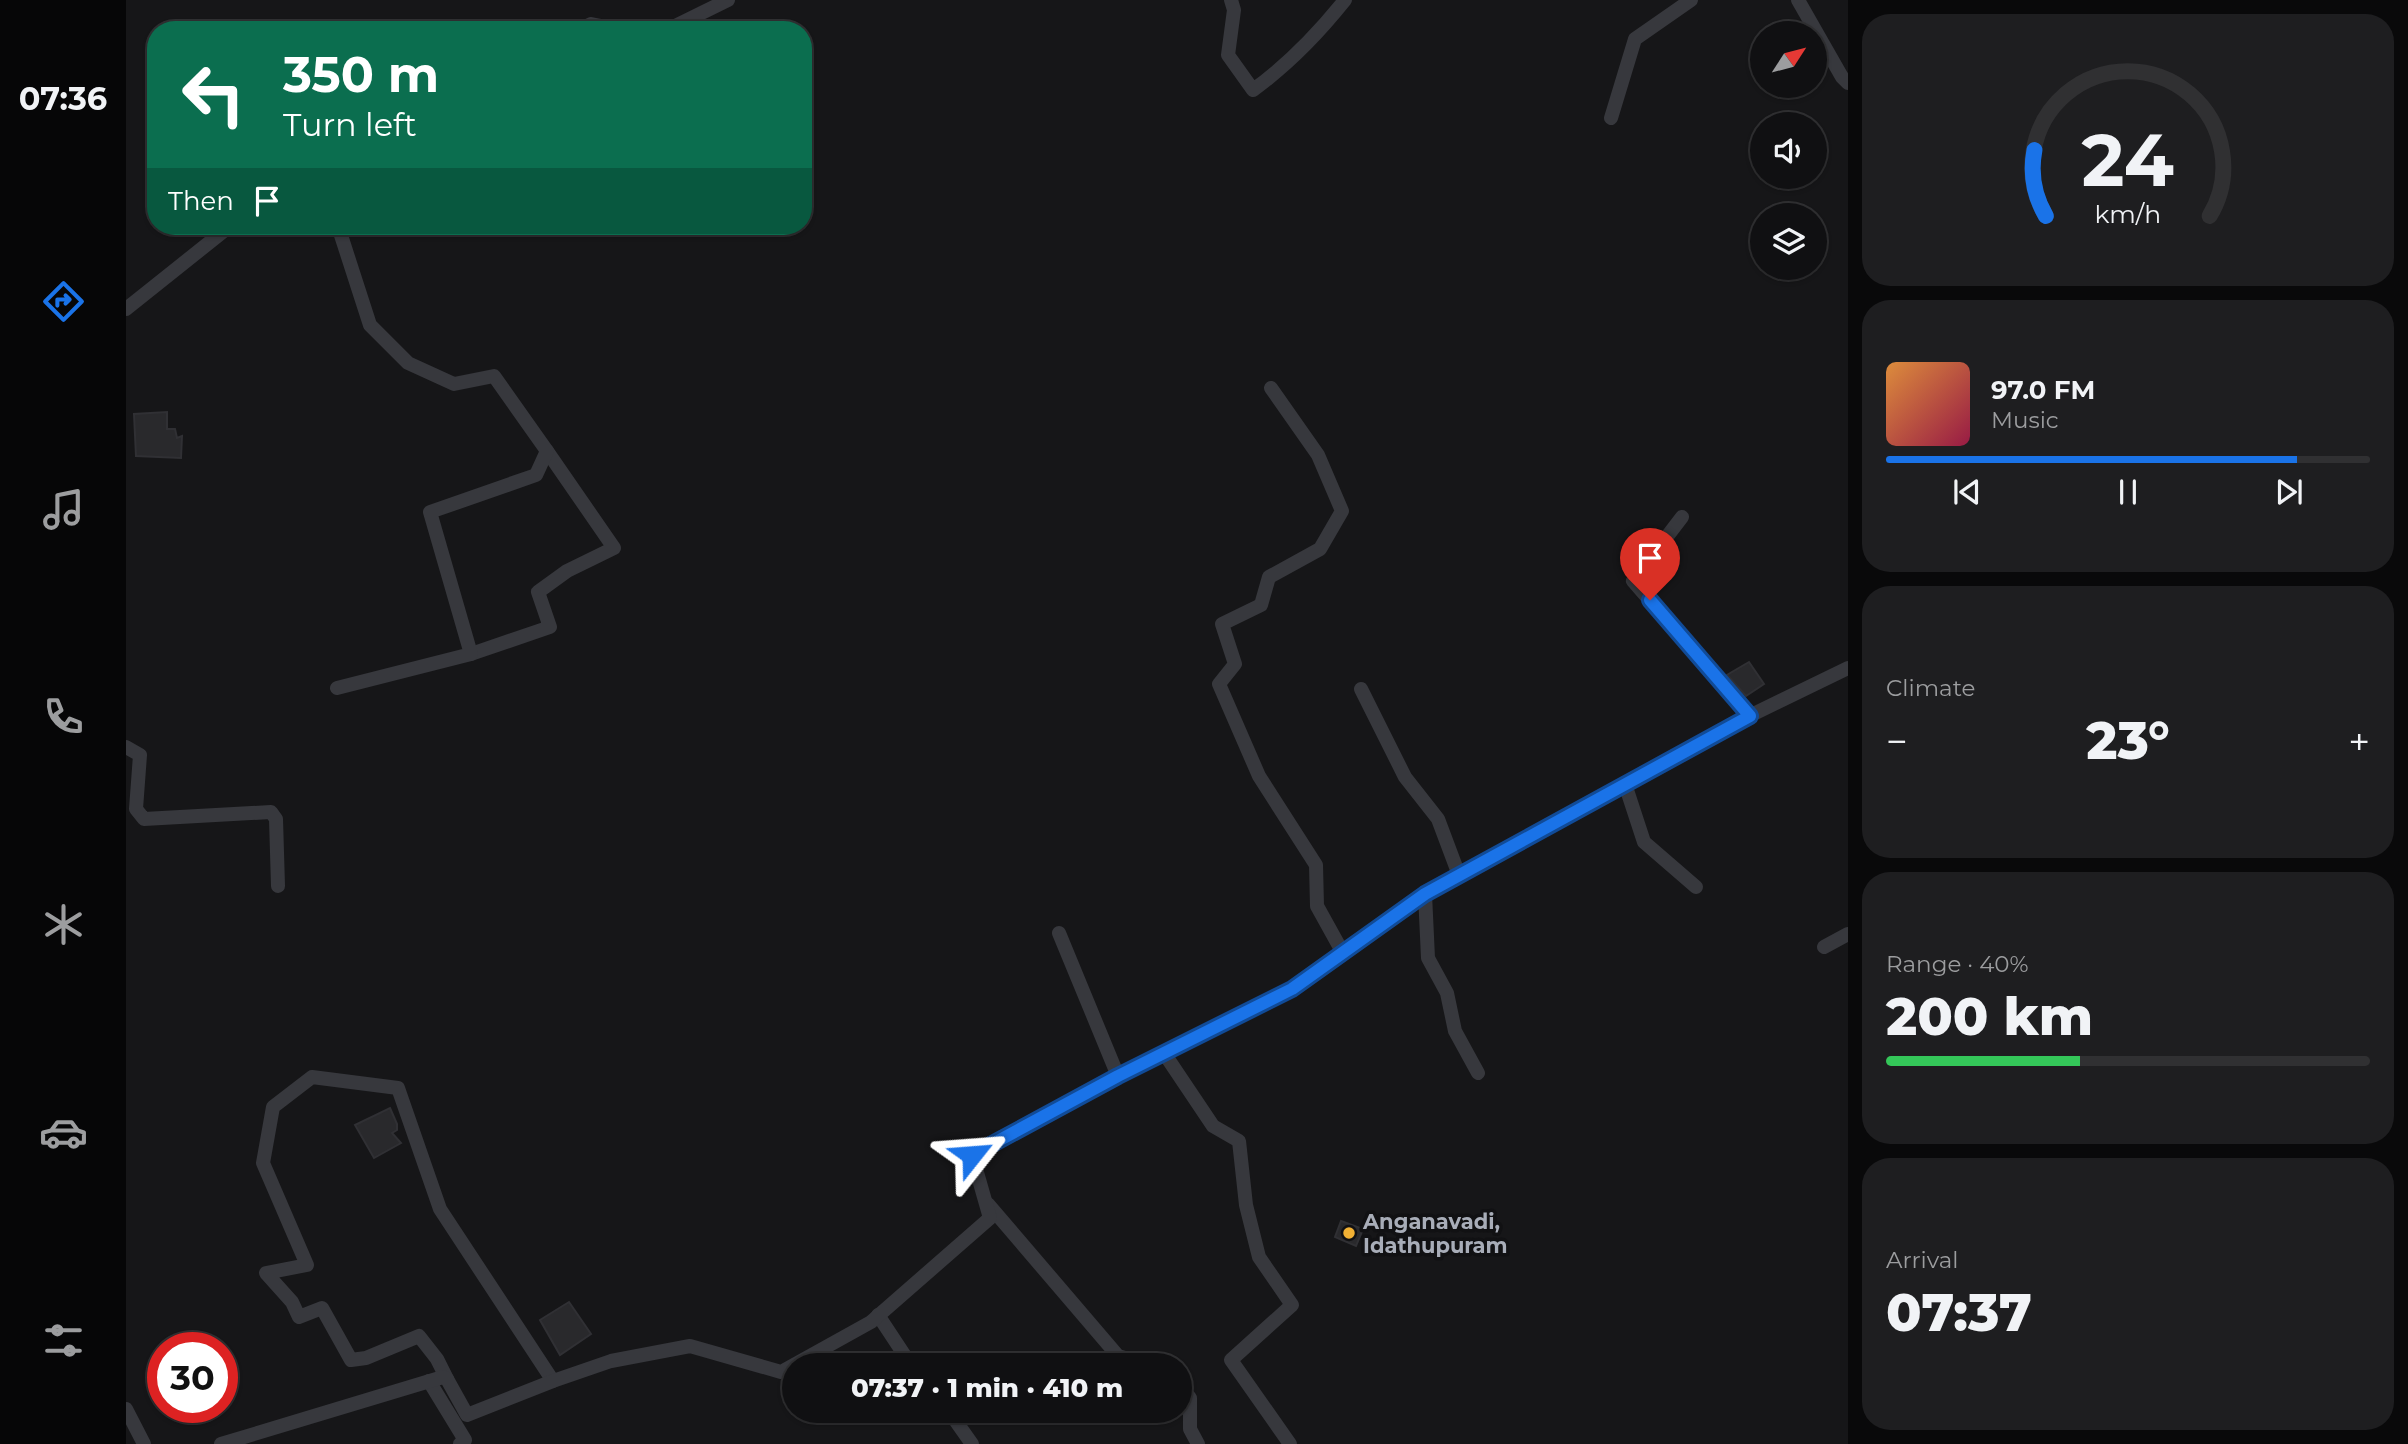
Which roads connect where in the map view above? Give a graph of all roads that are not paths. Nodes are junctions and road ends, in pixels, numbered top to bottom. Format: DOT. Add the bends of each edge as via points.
graph roads {
  1 [pos="728,0"];
  2 [pos="1231,0"];
  3 [pos="1345,0"];
  4 [pos="1691,0"];
  5 [pos="1798,0"];
  6 [pos="685,21"];
  7 [pos="1848,83"];
  8 [pos="1611,118"];
  9 [pos="219,235"];
  10 [pos="341,235"];
  11 [pos="126,309"];
  12 [pos="1271,388"];
  13 [pos="547,451"];
  14 [pos="1682,517"];
  15 [pos="471,654"];
  16 [pos="1848,668"];
  17 [pos="337,688"];
  18 [pos="1361,689"];
  19 [pos="1750,716"];
  20 [pos="126,747"];
  21 [pos="1625,784"];
  22 [pos="131,809"];
  23 [pos="1460,875"];
  24 [pos="278,886"];
  25 [pos="1696,887"];
  26 [pos="1425,894"];
  27 [pos="1059,933"];
  28 [pos="1848,934"];
  29 [pos="1824,947"];
  30 [pos="1343,953"];
  31 [pos="1164,1053"];
  32 [pos="1478,1073"];
  33 [pos="1118,1076"];
  34 [pos="985,1200"];
  35 [pos="878,1315"];
  36 [pos="903,1353"];
  37 [pos="1115,1353"];
  38 [pos="447,1379"];
  39 [pos="429,1381"];
  40 [pos="553,1381"];
  41 [pos="126,1409"];
  42 [pos="957,1423"];
  43 [pos="1190,1423"];
  44 [pos="144,1444"];
  45 [pos="222,1444"];
  46 [pos="460,1444"];
  47 [pos="972,1444"];
  48 [pos="1198,1444"];
  49 [pos="1290,1444"];
  1 -- 6 [label="street"];
  2 -- 3 [label="street" via="1234,10 1228,55 1253,90 1301,51"];
  4 -- 8 [label="street" via="1635,39"];
  5 -- 7 [label="street"];
  9 -- 11 [label="street"];
  10 -- 13 [label="street" via="370,325 408,363 454,384 494,376"];
  12 -- 30 [label="street" via="1318,455 1342,511 1320,549 1269,577 1261,605 1222,624 1235,664 1219,684 1259,776 1316,865 1317,906"];
  13 -- 15 [label="street" via="536,475 430,512"];
  13 -- 15 [label="street" via="614,548 567,571 538,592 550,627"];
  14 -- 19 [label="street" via="1633,581"];
  15 -- 17 [label="street"];
  16 -- 19 [label="street"];
  18 -- 23 [label="street" via="1405,777 1438,819"];
  19 -- 21 [label="street"];
  20 -- 22 [label="street" via="140,755"];
  21 -- 23 [label="street"];
  21 -- 25 [label="street" via="1644,842"];
  22 -- 24 [label="street" via="144,819 271,812 276,818"];
  23 -- 26 [label="street"];
  26 -- 30 [label="street"];
  26 -- 32 [label="street" via="1428,958 1447,993 1455,1031"];
  27 -- 33 [label="street"];
  28 -- 29 [label="street"];
  30 -- 31 [label="street" via="1292,989"];
  31 -- 33 [label="street"];
  31 -- 49 [label="street" via="1213,1126 1239,1141 1246,1205 1259,1257 1292,1305 1231,1360"];
  33 -- 34 [label="street" via="972,1155"];
  34 -- 35 [label="street" via="990,1218"];
  34 -- 37 [label="street"];
  35 -- 36 [label="street"];
  35 -- 40 [label="street" via="781,1372 690,1346 611,1361"];
  38 -- 39 [label="street"];
  38 -- 40 [label="street" via="467,1415"];
  38 -- 40 [label="street" via="419,1336 351,1360 322,1308 299,1317 266,1273 307,1265 263,1163 273,1107 312,1077 398,1088 440,1209"];
  39 -- 45 [label="street"];
  39 -- 46 [label="street" via="465,1440"];
  41 -- 44 [label="street"];
  42 -- 47 [label="street"];
  43 -- 48 [label="street"];
}
